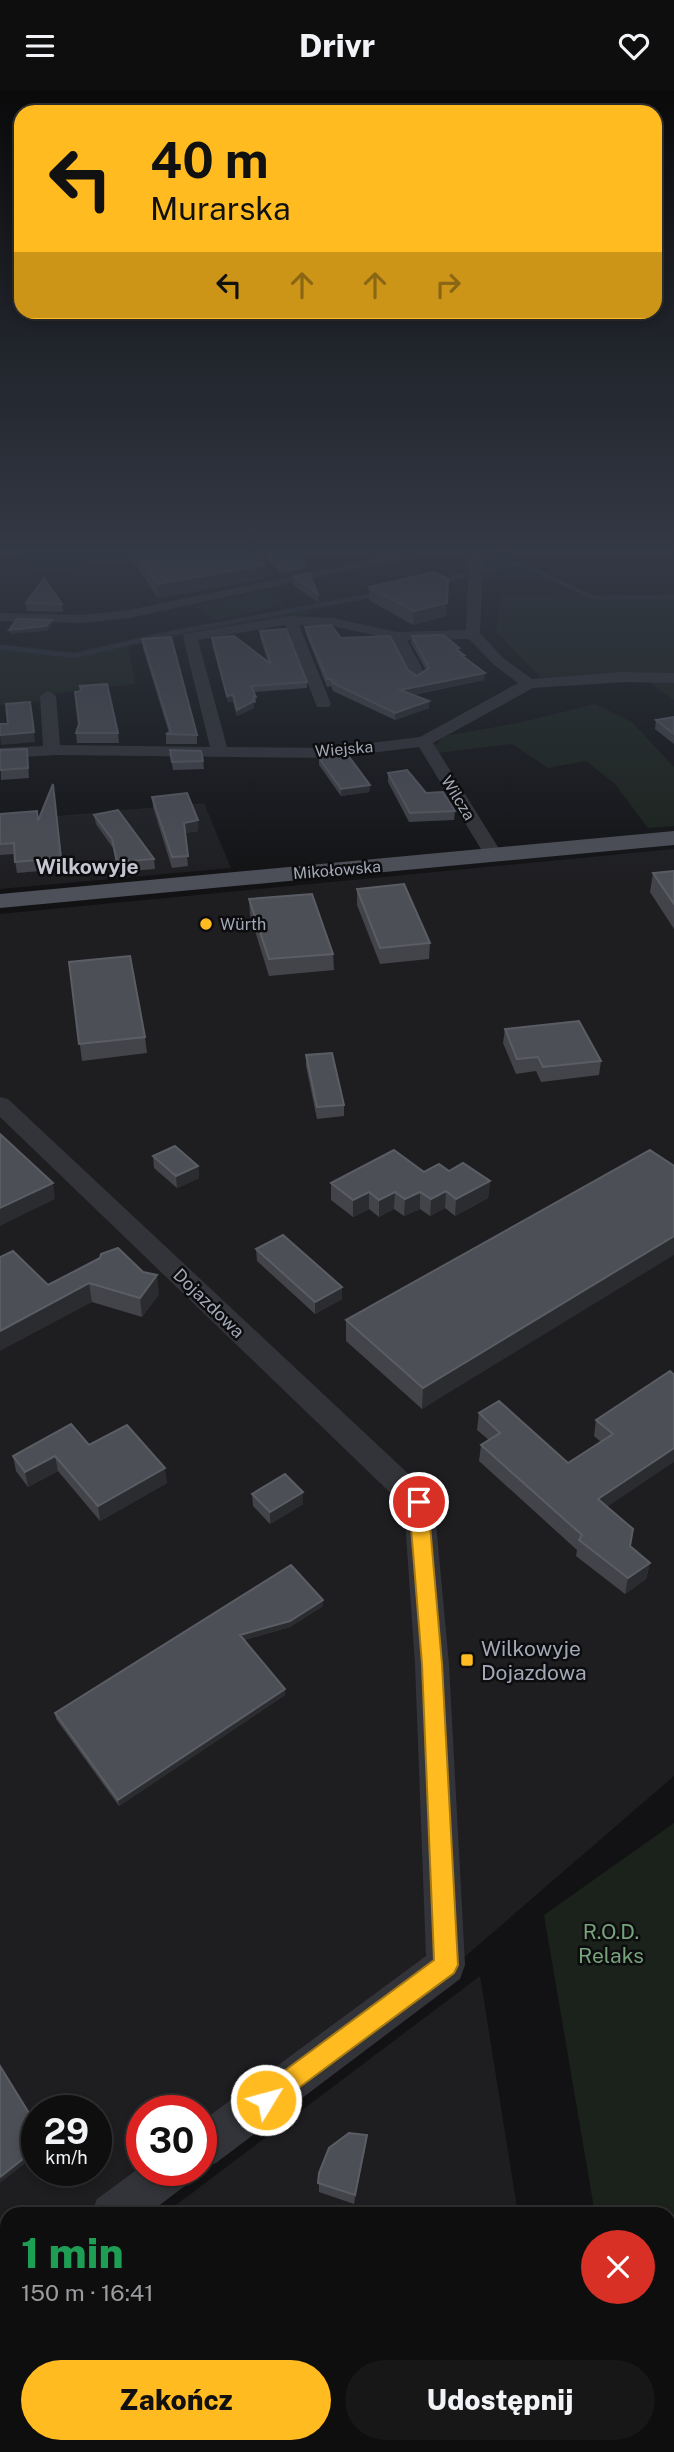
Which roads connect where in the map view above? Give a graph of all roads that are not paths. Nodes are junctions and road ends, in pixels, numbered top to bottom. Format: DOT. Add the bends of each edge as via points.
graph roads {
  1 [pos="198,666"];
  2 [pos="308,666"];
  3 [pos="413,666"];
  4 [pos="505,666"];
  5 [pos="418,676"];
  6 [pos="674,678"];
  7 [pos="529,684"];
  8 [pos="48,696"];
  9 [pos="323,704"];
  10 [pos="424,740"];
  11 [pos="52,751"];
  12 [pos="218,752"];
  13 [pos="0,753"];
  14 [pos="674,838"];
  15 [pos="494,855"];
  16 [pos="0,901"];
  17 [pos="0,1104"];
  18 [pos="217,2136"];
  19 [pos="150,2186"];
  20 [pos="121,2207"];
  1 -- 12 [label="street"];
  2 -- 9 [label="street"];
  3 -- 5 [label="street"];
  4 -- 7 [label="street"];
  6 -- 7 [label="street, Wiejska"];
  7 -- 10 [label="street, Wiejska"];
  8 -- 11 [label="street"];
  10 -- 12 [label="street, Wiejska" via="330,753"];
  10 -- 15 [label="street, Wilcza"];
  11 -- 12 [label="street, Wiejska"];
  11 -- 13 [label="street, Wiejska"];
  14 -- 15 [label="main road, Mikołowska"];
  15 -- 16 [label="main road, Mikołowska"];
  17 -- 18 [label="street, Dojazdowa" via="419,1502 432,1664 446,1965"];
  19 -- 20 [label="street"];
}
